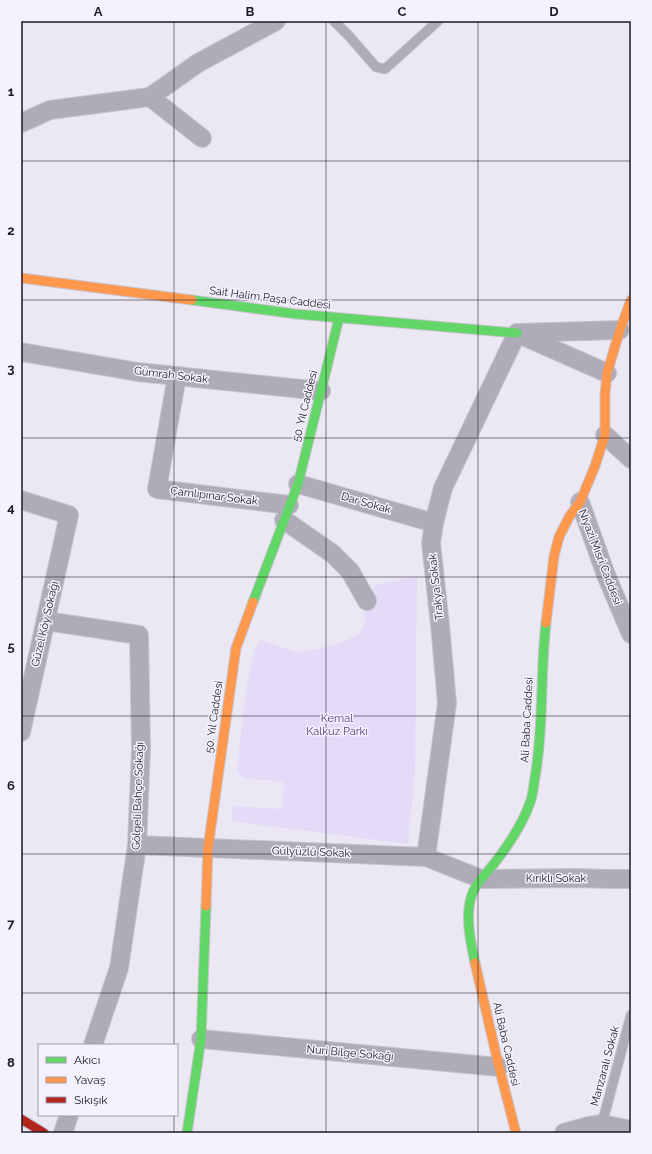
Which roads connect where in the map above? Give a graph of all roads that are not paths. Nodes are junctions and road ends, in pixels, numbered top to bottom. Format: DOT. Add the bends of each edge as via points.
graph roads {
  1 [pos="276,21"];
  2 [pos="334,21"];
  3 [pos="438,21"];
  4 [pos="150,97"];
  5 [pos="21,123"];
  6 [pos="202,138"];
  7 [pos="21,278"];
  8 [pos="631,300"];
  9 [pos="339,318"];
  10 [pos="620,330"];
  11 [pos="517,334"];
  12 [pos="21,352"];
  13 [pos="608,373"];
  14 [pos="177,376"];
  15 [pos="321,391"];
  16 [pos="605,435"];
  17 [pos="631,460"];
  18 [pos="298,484"];
  19 [pos="21,500"];
  20 [pos="580,502"];
  21 [pos="286,513"];
  22 [pos="434,523"];
  23 [pos="367,601"];
  24 [pos="46,620"];
  25 [pos="631,634"];
  26 [pos="21,732"];
  27 [pos="137,845"];
  28 [pos="208,848"];
  29 [pos="426,857"];
  30 [pos="481,879"];
  31 [pos="631,879"];
  32 [pos="631,1015"];
  33 [pos="201,1039"];
  34 [pos="93,1044"];
  35 [pos="499,1067"];
  36 [pos="69,1116"];
  37 [pos="21,1119"];
  38 [pos="602,1124"];
  39 [pos="631,1130"];
  40 [pos="44,1133"];
  41 [pos="63,1133"];
  42 [pos="187,1133"];
  43 [pos="516,1133"];
  44 [pos="564,1133"];
  1 -- 4 [label="street" via="198,63"];
  2 -- 3 [label="lane" via="376,67 385,69"];
  4 -- 5 [label="street" via="50,110"];
  4 -- 6 [label="street"];
  7 -- 9 [label="street, Sait Halim Paşa Caddesi"];
  8 -- 10 [label="street, Ali Baba Caddesi"];
  9 -- 11 [label="street, Sait Halim Paşa Caddesi"];
  9 -- 15 [label="street, 50. Yıl Caddesi"];
  10 -- 11 [label="street"];
  10 -- 13 [label="street, Ali Baba Caddesi"];
  11 -- 13 [label="street"];
  11 -- 22 [label="street, Trakya Sokak" via="443,488"];
  12 -- 14 [label="street, Gümrah Sokak"];
  13 -- 16 [label="street, Ali Baba Caddesi"];
  14 -- 15 [label="street, Gümrah Sokak"];
  14 -- 21 [label="street, Çamlıpınar Sokak" via="157,489"];
  15 -- 18 [label="street, 50. Yıl Caddesi"];
  16 -- 17 [label="street"];
  16 -- 20 [label="street, Ali Baba Caddesi"];
  18 -- 21 [label="street, 50. Yıl Caddesi"];
  18 -- 22 [label="street, Dar Sokak"];
  19 -- 24 [label="street, Güzel Köy Sokağı" via="69,515"];
  20 -- 25 [label="street, Niyazi Mısri Caddesi"];
  20 -- 30 [label="street, Ali Baba Caddesi" via="559,537 554,556 543,647 539,754 531,800 520,826"];
  21 -- 23 [label="street" via="350,571"];
  21 -- 28 [label="street, 50. Yıl Caddesi" via="236,648"];
  22 -- 29 [label="street, Trakya Sokak" via="431,543 447,703"];
  24 -- 26 [label="street, Güzel Köy Sokağı"];
  24 -- 27 [label="street, Gölgeli Bahçe Sokağı" via="139,635 141,749"];
  27 -- 28 [label="street, Gülyüzlü Sokak"];
  27 -- 34 [label="street, Gölgeli Bahçe Sokağı" via="119,968"];
  28 -- 29 [label="street, Gülyüzlü Sokak"];
  28 -- 33 [label="street, 50. Yıl Caddesi"];
  29 -- 30 [label="street, Gülyüzlü Sokak"];
  30 -- 31 [label="street, Kırıklı Sokak"];
  30 -- 35 [label="street, Ali Baba Caddesi" via="471,896 469,925 473,954"];
  32 -- 38 [label="lane, Manzaralı Sokak"];
  33 -- 35 [label="street, Nuri Bilge Sokağı"];
  33 -- 42 [label="street, 50. Yıl Caddesi"];
  35 -- 43 [label="street, Ali Baba Caddesi"];
  36 -- 41 [label="street"];
  37 -- 40 [label="street"];
  38 -- 39 [label="street"];
  38 -- 44 [label="street"];
}
